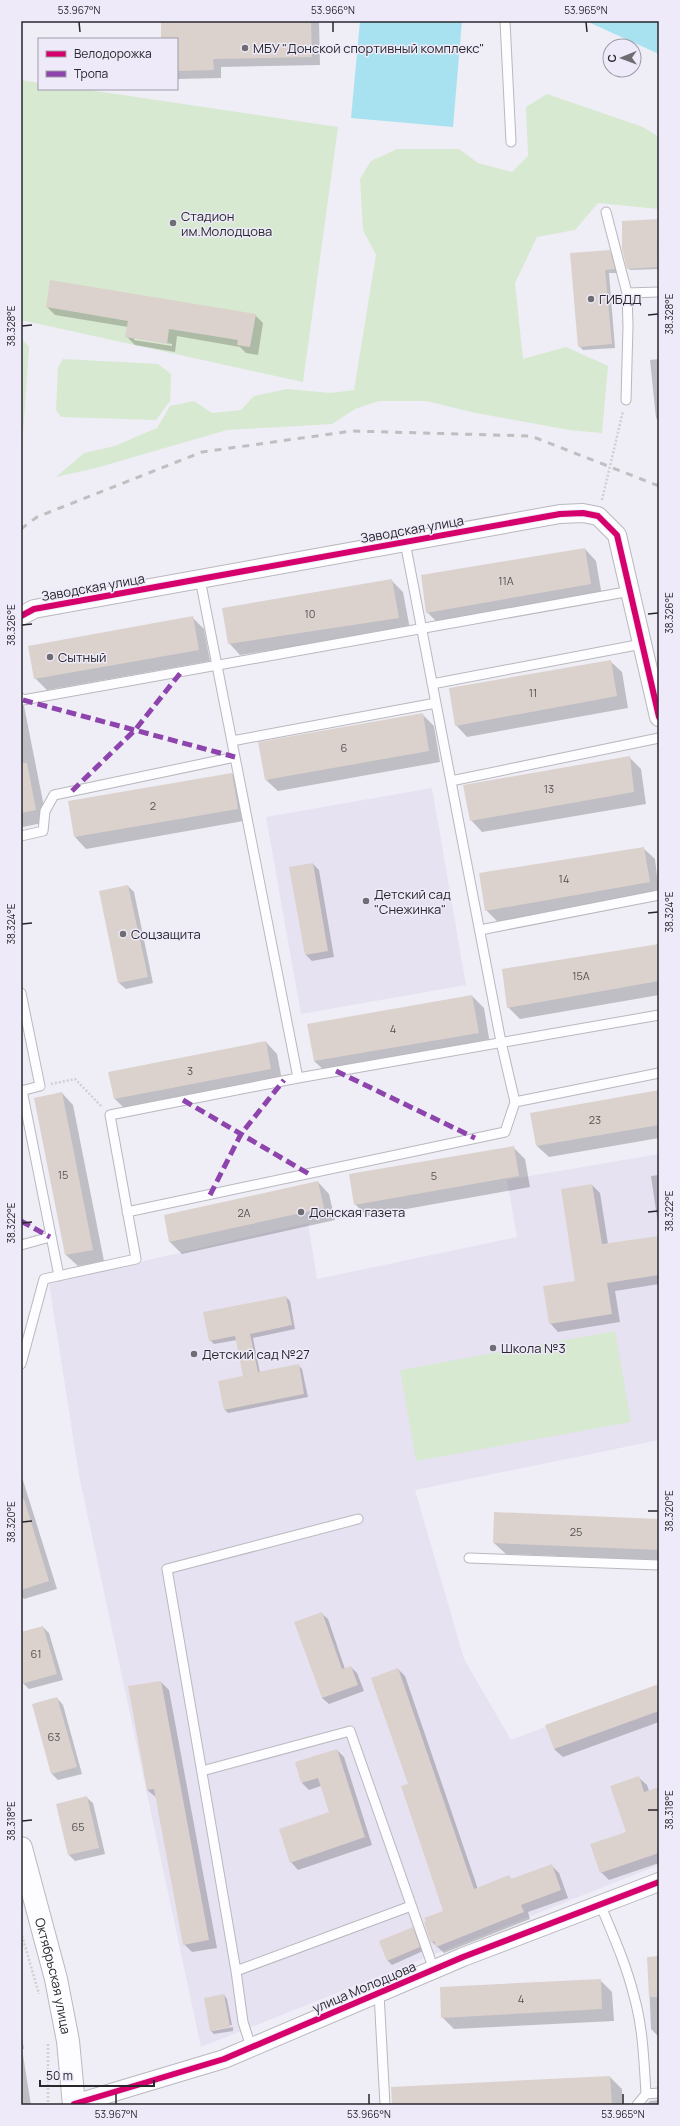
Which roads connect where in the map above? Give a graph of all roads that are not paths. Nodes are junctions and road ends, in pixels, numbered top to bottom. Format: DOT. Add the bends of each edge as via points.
graph roads {
  1 [pos="505,21"];
  2 [pos="511,142"];
  3 [pos="606,212"];
  4 [pos="659,292"];
  5 [pos="627,294"];
  6 [pos="626,400"];
  7 [pos="405,542"];
  8 [pos="200,579"];
  9 [pos="631,591"];
  10 [pos="21,616"];
  11 [pos="421,629"];
  12 [pos="642,644"];
  13 [pos="217,665"];
  14 [pos="432,684"];
  15 [pos="21,698"];
  16 [pos="436,703"];
  17 [pos="659,717"];
  18 [pos="659,738"];
  19 [pos="232,741"];
  20 [pos="235,757"];
  21 [pos="451,780"];
  22 [pos="21,836"];
  23 [pos="659,895"];
  24 [pos="480,930"];
  25 [pos="21,993"];
  26 [pos="659,1015"];
  27 [pos="501,1042"];
  28 [pos="659,1072"];
  29 [pos="298,1078"];
  30 [pos="22,1091"];
  31 [pos="515,1102"];
  32 [pos="127,1212"];
  33 [pos="50,1237"];
  34 [pos="21,1245"];
  35 [pos="59,1276"];
  36 [pos="21,1364"];
  37 [pos="358,1519"];
  38 [pos="468,1558"];
  39 [pos="659,1565"];
  40 [pos="202,1771"];
  41 [pos="21,1848"];
  42 [pos="659,1882"];
  43 [pos="600,1904"];
  44 [pos="412,1906"];
  45 [pos="434,1970"];
  46 [pos="236,1971"];
  47 [pos="379,1993"];
  48 [pos="251,2047"];
  49 [pos="659,2093"];
  50 [pos="646,2094"];
  51 [pos="74,2105"];
  52 [pos="385,2105"];
  53 [pos="637,2105"];
  1 -- 2 [label="lane"];
  3 -- 5 [label="lane"];
  4 -- 5 [label="lane"];
  5 -- 6 [label="lane"];
  7 -- 8 [label="street, Заводская улица"];
  7 -- 9 [label="street, Заводская улица" via="560,514 583,513 598,516 617,535"];
  7 -- 11 [label="lane"];
  8 -- 10 [label="street, Заводская улица" via="34,609"];
  8 -- 13 [label="lane"];
  9 -- 11 [label="lane"];
  9 -- 12 [label="street"];
  11 -- 13 [label="lane"];
  11 -- 14 [label="lane"];
  12 -- 14 [label="lane"];
  12 -- 17 [label="street"];
  13 -- 15 [label="lane" via="22,700"];
  13 -- 19 [label="lane"];
  14 -- 16 [label="lane"];
  16 -- 19 [label="lane"];
  16 -- 21 [label="lane"];
  18 -- 21 [label="lane"];
  19 -- 20 [label="lane"];
  20 -- 22 [label="lane" via="54,795 45,811 43,830"];
  20 -- 29 [label="lane"];
  21 -- 24 [label="lane"];
  23 -- 24 [label="lane"];
  24 -- 27 [label="lane"];
  25 -- 30 [label="lane" via="40,1086"];
  26 -- 27 [label="lane"];
  27 -- 29 [label="lane"];
  27 -- 31 [label="lane"];
  28 -- 31 [label="lane"];
  29 -- 32 [label="lane" via="110,1115"];
  30 -- 33 [label="lane"];
  31 -- 32 [label="lane" via="505,1132"];
  32 -- 35 [label="lane" via="136,1259"];
  33 -- 34 [label="lane"];
  33 -- 35 [label="lane"];
  35 -- 36 [label="lane" via="44,1279"];
  37 -- 40 [label="lane" via="167,1569"];
  38 -- 39 [label="lane"];
  40 -- 44 [label="lane" via="350,1731"];
  40 -- 46 [label="lane"];
  41 -- 51 [label="main road, Октябрьская улица" via="56,1979 68,2041"];
  42 -- 43 [label="street, улица Молодцова"];
  43 -- 45 [label="street, улица Молодцова"];
  43 -- 50 [label="lane" via="620,1951 635,1998 644,2051"];
  44 -- 45 [label="lane"];
  44 -- 46 [label="lane"];
  45 -- 47 [label="street, улица Молодцова"];
  46 -- 48 [label="lane" via="243,2022"];
  47 -- 48 [label="street, улица Молодцова"];
  47 -- 52 [label="lane"];
  48 -- 51 [label="street, улица Молодцова" via="224,2058"];
  49 -- 50 [label="lane"];
  50 -- 53 [label="lane"];
}
